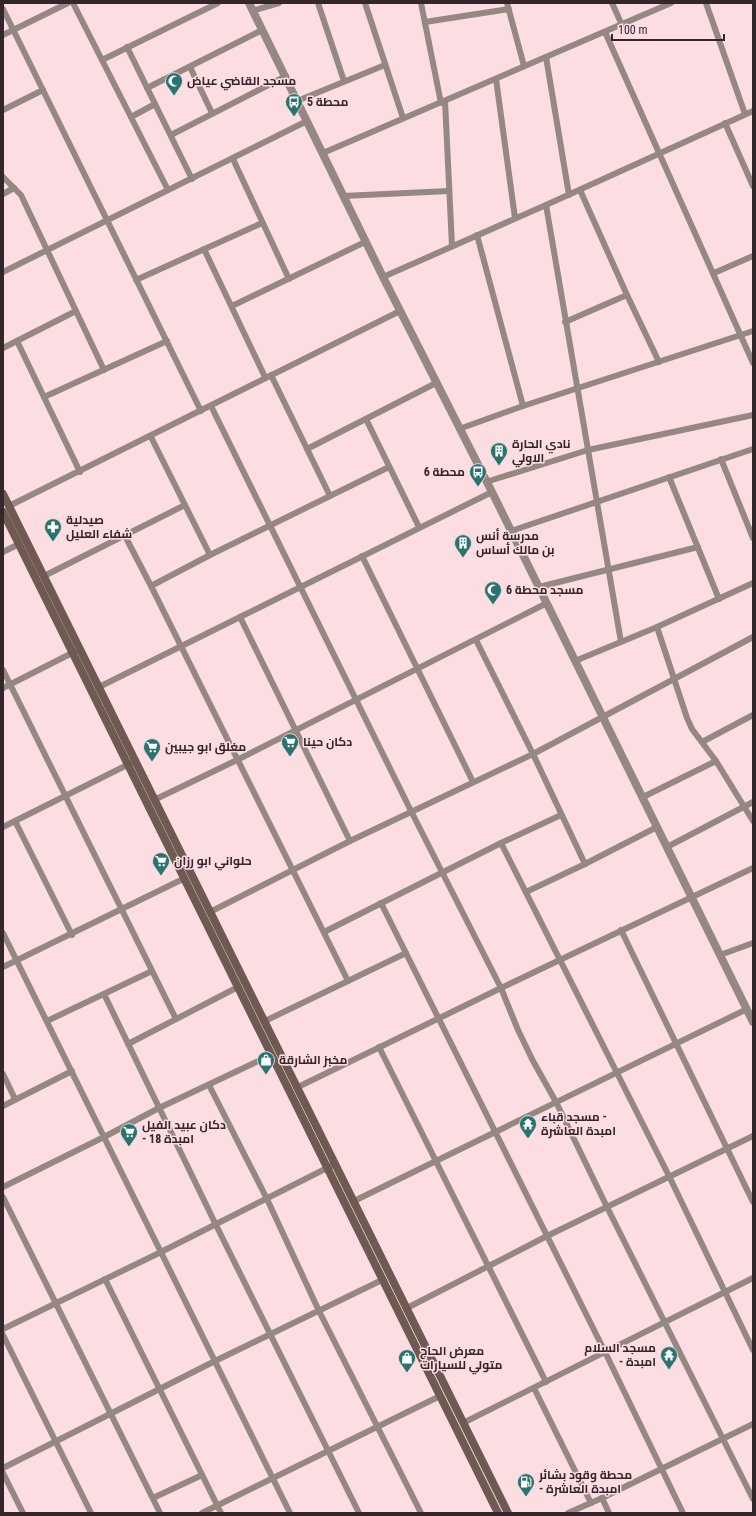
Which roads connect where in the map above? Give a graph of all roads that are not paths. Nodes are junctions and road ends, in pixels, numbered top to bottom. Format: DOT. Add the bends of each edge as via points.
graph roads {
  1 [pos="68,3"];
  2 [pos="73,3"];
  3 [pos="218,3"];
  4 [pos="249,3"];
  5 [pos="279,3"];
  6 [pos="318,3"];
  7 [pos="365,3"];
  8 [pos="421,3"];
  9 [pos="612,3"];
  10 [pos="670,3"];
  11 [pos="706,3"];
  12 [pos="508,6"];
  13 [pos="3,9"];
  14 [pos="252,11"];
  15 [pos="425,22"];
  16 [pos="622,25"];
  17 [pos="14,30"];
  18 [pos="262,30"];
  19 [pos="605,32"];
  20 [pos="3,35"];
  21 [pos="127,47"];
  22 [pos="546,57"];
  23 [pos="102,60"];
  24 [pos="386,65"];
  25 [pos="524,66"];
  26 [pos="190,67"];
  27 [pos="286,76"];
  28 [pos="496,79"];
  29 [pos="344,81"];
  30 [pos="147,88"];
  31 [pos="43,90"];
  32 [pos="297,101"];
  33 [pos="443,102"];
  34 [pos="156,104"];
  35 [pos="3,110"];
  36 [pos="753,111"];
  37 [pos="212,113"];
  38 [pos="745,114"];
  39 [pos="131,117"];
  40 [pos="403,118"];
  41 [pos="307,121"];
  42 [pos="725,123"];
  43 [pos="171,135"];
  44 [pos="322,153"];
  45 [pos="660,154"];
  46 [pos="233,158"];
  47 [pos="3,177"];
  48 [pos="192,179"];
  49 [pos="753,186"];
  50 [pos="14,188"];
  51 [pos="168,190"];
  52 [pos="580,190"];
  53 [pos="449,191"];
  54 [pos="3,194"];
  55 [pos="569,195"];
  56 [pos="343,196"];
  57 [pos="546,205"];
  58 [pos="515,218"];
  59 [pos="107,219"];
  60 [pos="262,223"];
  61 [pos="477,235"];
  62 [pos="365,242"];
  63 [pos="452,246"];
  64 [pos="204,248"];
  65 [pos="47,250"];
  66 [pos="753,256"];
  67 [pos="3,272"];
  68 [pos="714,273"];
  69 [pos="382,277"];
  70 [pos="289,279"];
  71 [pos="136,280"];
  72 [pos="627,295"];
  73 [pos="232,306"];
  74 [pos="76,311"];
  75 [pos="400,311"];
  76 [pos="565,322"];
  77 [pos="753,331"];
  78 [pos="741,336"];
  79 [pos="17,341"];
  80 [pos="167,341"];
  81 [pos="3,348"];
  82 [pos="658,362"];
  83 [pos="753,363"];
  84 [pos="104,370"];
  85 [pos="268,376"];
  86 [pos="436,383"];
  87 [pos="576,389"];
  88 [pos="44,397"];
  89 [pos="211,406"];
  90 [pos="523,406"];
  91 [pos="201,411"];
  92 [pos="753,415"];
  93 [pos="366,419"];
  94 [pos="460,429"];
  95 [pos="151,437"];
  96 [pos="307,449"];
  97 [pos="753,449"];
  98 [pos="588,450"];
  99 [pos="721,459"];
  100 [pos="389,467"];
  101 [pos="80,472"];
  102 [pos="669,477"];
  103 [pos="486,482"];
  104 [pos="492,492"];
  105 [pos="3,494"];
  106 [pos="330,496"];
  107 [pos="597,502"];
  108 [pos="185,505"];
  109 [pos="6,509"];
  110 [pos="270,526"];
  111 [pos="419,527"];
  112 [pos="511,531"];
  113 [pos="125,536"];
  114 [pos="753,538"];
  115 [pos="19,544"];
  116 [pos="698,547"];
  117 [pos="3,552"];
  118 [pos="210,555"];
  119 [pos="362,556"];
  120 [pos="609,569"];
  121 [pos="44,576"];
  122 [pos="753,583"];
  123 [pos="151,586"];
  124 [pos="539,586"];
  125 [pos="300,587"];
  126 [pos="719,599"];
  127 [pos="547,604"];
  128 [pos="240,617"];
  129 [pos="657,627"];
  130 [pos="753,637"];
  131 [pos="476,640"];
  132 [pos="621,642"];
  133 [pos="181,646"];
  134 [pos="76,651"];
  135 [pos="575,661"];
  136 [pos="3,670"];
  137 [pos="417,670"];
  138 [pos="675,678"];
  139 [pos="10,684"];
  140 [pos="99,687"];
  141 [pos="3,688"];
  142 [pos="357,700"];
  143 [pos="753,715"];
  144 [pos="603,717"];
  145 [pos="296,730"];
  146 [pos="702,742"];
  147 [pos="533,754"];
  148 [pos="237,760"];
  149 [pos="716,761"];
  150 [pos="131,763"];
  151 [pos="473,782"];
  152 [pos="65,796"];
  153 [pos="643,797"];
  154 [pos="154,800"];
  155 [pos="753,802"];
  156 [pos="745,806"];
  157 [pos="412,813"];
  158 [pos="561,815"];
  159 [pos="15,821"];
  160 [pos="753,821"];
  161 [pos="3,827"];
  162 [pos="657,827"];
  163 [pos="350,841"];
  164 [pos="501,842"];
  165 [pos="667,847"];
  166 [pos="585,864"];
  167 [pos="753,868"];
  168 [pos="292,870"];
  169 [pos="442,872"];
  170 [pos="184,878"];
  171 [pos="526,892"];
  172 [pos="692,897"];
  173 [pos="381,902"];
  174 [pos="122,910"];
  175 [pos="210,912"];
  176 [pos="621,930"];
  177 [pos="324,932"];
  178 [pos="3,933"];
  179 [pos="72,935"];
  180 [pos="753,943"];
  181 [pos="406,953"];
  182 [pos="720,955"];
  183 [pos="561,960"];
  184 [pos="16,961"];
  185 [pos="3,967"];
  186 [pos="152,971"];
  187 [pos="348,981"];
  188 [pos="238,987"];
  189 [pos="501,988"];
  190 [pos="104,994"];
  191 [pos="747,1009"];
  192 [pos="438,1018"];
  193 [pos="176,1019"];
  194 [pos="47,1021"];
  195 [pos="265,1021"];
  196 [pos="753,1022"];
  197 [pos="128,1044"];
  198 [pos="676,1044"];
  199 [pos="379,1047"];
  200 [pos="271,1054"];
  201 [pos="72,1071"];
  202 [pos="617,1073"];
  203 [pos="3,1074"];
  204 [pos="210,1085"];
  205 [pos="298,1087"];
  206 [pos="15,1100"];
  207 [pos="556,1102"];
  208 [pos="3,1106"];
  209 [pos="159,1108"];
  210 [pos="495,1132"];
  211 [pos="753,1136"];
  212 [pos="104,1137"];
  213 [pos="727,1150"];
  214 [pos="436,1162"];
  215 [pos="336,1163"];
  216 [pos="327,1168"];
  217 [pos="669,1176"];
  218 [pos="3,1187"];
  219 [pos="3,1197"];
  220 [pos="266,1199"];
  221 [pos="354,1201"];
  222 [pos="753,1202"];
  223 [pos="607,1207"];
  224 [pos="215,1223"];
  225 [pos="547,1236"];
  226 [pos="161,1252"];
  227 [pos="488,1266"];
  228 [pos="753,1278"];
  229 [pos="105,1279"];
  230 [pos="382,1280"];
  231 [pos="725,1292"];
  232 [pos="56,1304"];
  233 [pos="407,1308"];
  234 [pos="319,1311"];
  235 [pos="665,1322"];
  236 [pos="3,1329"];
  237 [pos="3,1335"];
  238 [pos="271,1335"];
  239 [pos="753,1350"];
  240 [pos="605,1352"];
  241 [pos="215,1361"];
  242 [pos="546,1382"];
  243 [pos="534,1388"];
  244 [pos="160,1389"];
  245 [pos="440,1396"];
  246 [pos="110,1415"];
  247 [pos="463,1423"];
  248 [pos="753,1424"];
  249 [pos="377,1427"];
  250 [pos="723,1439"];
  251 [pos="56,1442"];
  252 [pos="328,1452"];
  253 [pos="3,1468"];
  254 [pos="662,1469"];
  255 [pos="482,1471"];
  256 [pos="3,1473"];
  257 [pos="202,1475"];
  258 [pos="273,1478"];
  259 [pos="153,1498"];
  260 [pos="602,1498"];
  261 [pos="753,1499"];
  262 [pos="591,1503"];
  263 [pos="217,1506"];
  264 [pos="494,1512"];
  265 [pos="23,1513"];
  266 [pos="91,1513"];
  267 [pos="160,1513"];
  268 [pos="202,1513"];
  269 [pos="221,1513"];
  270 [pos="290,1513"];
  271 [pos="359,1513"];
  272 [pos="421,1513"];
  273 [pos="508,1513"];
  274 [pos="568,1513"];
  275 [pos="609,1513"];
  276 [pos="683,1513"];
  1 -- 17 [label="street"];
  2 -- 23 [label="street"];
  3 -- 21 [label="street"];
  4 -- 14 [label="street"];
  5 -- 14 [label="street"];
  6 -- 29 [label="street"];
  7 -- 24 [label="street"];
  8 -- 15 [label="street"];
  9 -- 16 [label="street"];
  10 -- 16 [label="street"];
  11 -- 38 [label="street"];
  12 -- 15 [label="street"];
  12 -- 25 [label="street"];
  13 -- 17 [label="street"];
  14 -- 18 [label="street"];
  15 -- 33 [label="street"];
  16 -- 19 [label="street"];
  17 -- 20 [label="street"];
  17 -- 31 [label="street"];
  18 -- 26 [label="street"];
  18 -- 27 [label="street"];
  19 -- 22 [label="street"];
  19 -- 45 [label="street"];
  21 -- 23 [label="street"];
  21 -- 30 [label="street"];
  22 -- 25 [label="street"];
  22 -- 55 [label="street"];
  23 -- 39 [label="street"];
  24 -- 29 [label="street"];
  24 -- 40 [label="street"];
  25 -- 28 [label="street"];
  26 -- 30 [label="street"];
  26 -- 37 [label="street"];
  27 -- 32 [label="street"];
  27 -- 37 [label="street"];
  28 -- 33 [label="street"];
  28 -- 58 [label="street"];
  29 -- 32 [label="street"];
  30 -- 34 [label="street"];
  31 -- 35 [label="street"];
  31 -- 59 [label="street"];
  32 -- 41 [label="street"];
  33 -- 40 [label="street"];
  33 -- 53 [label="street"];
  34 -- 39 [label="street"];
  34 -- 43 [label="street"];
  36 -- 38 [label="street"];
  37 -- 43 [label="street"];
  38 -- 42 [label="street"];
  39 -- 51 [label="street"];
  40 -- 44 [label="street"];
  41 -- 44 [label="street"];
  41 -- 46 [label="street"];
  42 -- 45 [label="street"];
  42 -- 49 [label="street"];
  43 -- 48 [label="street"];
  44 -- 56 [label="street"];
  45 -- 52 [label="street"];
  45 -- 68 [label="street"];
  46 -- 48 [label="street"];
  46 -- 60 [label="street"];
  47 -- 50 [label="street"];
  48 -- 51 [label="street"];
  50 -- 54 [label="street"];
  50 -- 65 [label="street" via="21,195"];
  51 -- 59 [label="street"];
  52 -- 55 [label="street"];
  52 -- 72 [label="street"];
  53 -- 56 [label="street"];
  53 -- 63 [label="street"];
  55 -- 57 [label="street"];
  56 -- 62 [label="street"];
  57 -- 58 [label="street"];
  57 -- 76 [label="street"];
  58 -- 61 [label="street"];
  59 -- 65 [label="street"];
  59 -- 71 [label="street"];
  60 -- 64 [label="street"];
  60 -- 70 [label="street"];
  61 -- 63 [label="street"];
  61 -- 90 [label="street"];
  62 -- 69 [label="street"];
  62 -- 70 [label="street"];
  63 -- 69 [label="street"];
  64 -- 71 [label="street"];
  64 -- 73 [label="street"];
  65 -- 67 [label="street"];
  65 -- 74 [label="street"];
  66 -- 68 [label="street"];
  68 -- 78 [label="street"];
  69 -- 75 [label="street"];
  70 -- 73 [label="street"];
  71 -- 80 [label="street"];
  72 -- 76 [label="street"];
  72 -- 82 [label="street"];
  73 -- 85 [label="street"];
  74 -- 79 [label="street"];
  74 -- 84 [label="street"];
  75 -- 85 [label="street"];
  75 -- 86 [label="street"];
  76 -- 87 [label="street"];
  77 -- 78 [label="street"];
  78 -- 82 [label="street"];
  78 -- 83 [label="street"];
  79 -- 81 [label="street"];
  79 -- 88 [label="street"];
  80 -- 84 [label="street"];
  80 -- 91 [label="street"];
  82 -- 87 [label="street"];
  84 -- 88 [label="street"];
  85 -- 89 [label="street"];
  85 -- 96 [label="street"];
  86 -- 93 [label="street"];
  86 -- 94 [label="street"];
  87 -- 90 [label="street"];
  87 -- 98 [label="street"];
  88 -- 101 [label="street"];
  89 -- 91 [label="street"];
  89 -- 110 [label="street"];
  90 -- 94 [label="street"];
  91 -- 95 [label="street"];
  92 -- 98 [label="street"];
  93 -- 96 [label="street"];
  93 -- 100 [label="street"];
  94 -- 103 [label="street"];
  95 -- 101 [label="street"];
  95 -- 108 [label="street"];
  96 -- 106 [label="street"];
  97 -- 99 [label="street"];
  98 -- 103 [label="street"];
  98 -- 107 [label="street"];
  99 -- 102 [label="street"];
  99 -- 114 [label="street"];
  100 -- 106 [label="street"];
  100 -- 111 [label="street"];
  101 -- 109 [label="street"];
  102 -- 107 [label="street"];
  102 -- 116 [label="street"];
  103 -- 104 [label="street"];
  104 -- 111 [label="street"];
  104 -- 112 [label="street"];
  105 -- 109 [label="main road"];
  106 -- 110 [label="street"];
  107 -- 112 [label="street"];
  107 -- 120 [label="street"];
  108 -- 113 [label="street"];
  108 -- 118 [label="street"];
  109 -- 115 [label="main road"];
  109 -- 121 [label="main road"];
  110 -- 118 [label="street"];
  110 -- 125 [label="street"];
  111 -- 119 [label="street"];
  112 -- 124 [label="street"];
  113 -- 121 [label="street"];
  113 -- 123 [label="street"];
  115 -- 117 [label="street"];
  115 -- 134 [label="main road"];
  116 -- 120 [label="street"];
  116 -- 126 [label="street"];
  118 -- 123 [label="street"];
  119 -- 125 [label="street"];
  119 -- 137 [label="street"];
  120 -- 124 [label="street"];
  120 -- 132 [label="street"];
  121 -- 134 [label="main road"];
  122 -- 126 [label="street"];
  123 -- 133 [label="street"];
  124 -- 127 [label="street"];
  125 -- 128 [label="street"];
  125 -- 142 [label="street"];
  126 -- 129 [label="street"];
  127 -- 131 [label="street"];
  127 -- 135 [label="street"];
  128 -- 133 [label="street"];
  128 -- 145 [label="street"];
  129 -- 132 [label="street"];
  129 -- 138 [label="street"];
  130 -- 138 [label="street"];
  131 -- 137 [label="street"];
  131 -- 147 [label="street"];
  132 -- 135 [label="street"];
  133 -- 140 [label="street"];
  133 -- 148 [label="street"];
  134 -- 139 [label="street"];
  134 -- 140 [label="main road"];
  134 -- 150 [label="main road"];
  135 -- 144 [label="street"];
  136 -- 139 [label="street"];
  137 -- 142 [label="street"];
  137 -- 151 [label="street"];
  138 -- 144 [label="street"];
  138 -- 146 [label="street" via="687,718"];
  139 -- 141 [label="street"];
  139 -- 152 [label="street"];
  140 -- 150 [label="main road"];
  142 -- 145 [label="street"];
  142 -- 157 [label="street"];
  143 -- 146 [label="street"];
  144 -- 147 [label="street"];
  144 -- 153 [label="street"];
  145 -- 148 [label="street"];
  145 -- 163 [label="street"];
  146 -- 149 [label="street"];
  147 -- 151 [label="street"];
  147 -- 158 [label="street"];
  148 -- 154 [label="street"];
  148 -- 168 [label="street"];
  149 -- 153 [label="street"];
  149 -- 156 [label="street"];
  150 -- 152 [label="street"];
  150 -- 154 [label="main road"];
  150 -- 170 [label="main road"];
  151 -- 157 [label="street"];
  152 -- 159 [label="street"];
  152 -- 174 [label="street"];
  153 -- 162 [label="street"];
  154 -- 175 [label="main road"];
  155 -- 156 [label="street"];
  156 -- 160 [label="street"];
  156 -- 165 [label="street"];
  157 -- 163 [label="street"];
  157 -- 169 [label="street"];
  158 -- 164 [label="street"];
  158 -- 166 [label="street"];
  159 -- 161 [label="street"];
  159 -- 179 [label="street"];
  162 -- 165 [label="street"];
  162 -- 166 [label="street"];
  163 -- 168 [label="street"];
  164 -- 169 [label="street"];
  164 -- 171 [label="street"];
  165 -- 172 [label="street"];
  166 -- 171 [label="street"];
  167 -- 172 [label="street"];
  168 -- 175 [label="street"];
  168 -- 177 [label="street"];
  169 -- 173 [label="street"];
  169 -- 189 [label="street"];
  170 -- 174 [label="street"];
  170 -- 188 [label="main road"];
  171 -- 183 [label="street"];
  172 -- 176 [label="street"];
  172 -- 182 [label="street"];
  173 -- 177 [label="street"];
  173 -- 181 [label="street"];
  174 -- 179 [label="street"];
  174 -- 186 [label="street"];
  175 -- 195 [label="main road"];
  176 -- 183 [label="street"];
  176 -- 198 [label="street"];
  177 -- 187 [label="street"];
  178 -- 184 [label="street"];
  179 -- 184 [label="street"];
  180 -- 182 [label="street"];
  181 -- 187 [label="street"];
  181 -- 192 [label="street"];
  182 -- 191 [label="street"];
  183 -- 189 [label="street"];
  183 -- 202 [label="street"];
  184 -- 185 [label="street"];
  184 -- 194 [label="street"];
  186 -- 190 [label="street"];
  186 -- 193 [label="street"];
  187 -- 195 [label="street"];
  188 -- 193 [label="street"];
  188 -- 200 [label="main road"];
  189 -- 192 [label="street"];
  189 -- 207 [label="street" via="518,1030"];
  190 -- 194 [label="street"];
  190 -- 197 [label="street"];
  191 -- 196 [label="street"];
  191 -- 198 [label="street"];
  192 -- 199 [label="street"];
  192 -- 210 [label="street"];
  193 -- 197 [label="street"];
  194 -- 201 [label="street"];
  195 -- 205 [label="main road"];
  197 -- 209 [label="street"];
  198 -- 202 [label="street"];
  198 -- 213 [label="street"];
  199 -- 205 [label="street"];
  199 -- 214 [label="street"];
  200 -- 204 [label="street"];
  200 -- 216 [label="main road"];
  201 -- 206 [label="street"];
  201 -- 212 [label="street"];
  202 -- 207 [label="street"];
  202 -- 217 [label="street"];
  203 -- 206 [label="street"];
  204 -- 209 [label="street"];
  204 -- 220 [label="street"];
  205 -- 215 [label="main road"];
  206 -- 208 [label="street"];
  207 -- 210 [label="street"];
  207 -- 223 [label="street"];
  209 -- 212 [label="street"];
  209 -- 224 [label="street"];
  210 -- 214 [label="street"];
  210 -- 225 [label="street"];
  211 -- 213 [label="street"];
  212 -- 218 [label="street"];
  212 -- 226 [label="street"];
  213 -- 217 [label="street"];
  213 -- 222 [label="street"];
  214 -- 221 [label="street"];
  214 -- 227 [label="street"];
  215 -- 216 [label="street"];
  215 -- 221 [label="main road"];
  216 -- 220 [label="street"];
  216 -- 230 [label="main road"];
  217 -- 223 [label="street"];
  217 -- 231 [label="street"];
  219 -- 232 [label="street"];
  220 -- 224 [label="street"];
  220 -- 234 [label="street"];
  221 -- 233 [label="main road"];
  223 -- 225 [label="street"];
  223 -- 235 [label="street"];
  224 -- 226 [label="street"];
  224 -- 238 [label="street"];
  225 -- 227 [label="street"];
  225 -- 240 [label="street"];
  226 -- 229 [label="street"];
  226 -- 241 [label="street"];
  227 -- 233 [label="street"];
  227 -- 242 [label="street"];
  228 -- 231 [label="street"];
  229 -- 232 [label="street"];
  229 -- 244 [label="street"];
  230 -- 234 [label="street"];
  230 -- 245 [label="main road"];
  231 -- 235 [label="street"];
  231 -- 239 [label="street"];
  232 -- 236 [label="street"];
  232 -- 246 [label="street"];
  233 -- 247 [label="main road"];
  234 -- 238 [label="street"];
  234 -- 249 [label="street"];
  235 -- 240 [label="street"];
  235 -- 250 [label="street"];
  237 -- 251 [label="street"];
  238 -- 241 [label="street"];
  238 -- 252 [label="street"];
  240 -- 242 [label="street"];
  240 -- 254 [label="street"];
  241 -- 244 [label="street"];
  241 -- 258 [label="street"];
  242 -- 243 [label="street"];
  243 -- 247 [label="street"];
  243 -- 262 [label="street"];
  244 -- 246 [label="street"];
  244 -- 257 [label="street"];
  245 -- 249 [label="street"];
  245 -- 255 [label="main road"];
  246 -- 251 [label="street"];
  246 -- 259 [label="street"];
  247 -- 255 [label="main road"];
  248 -- 250 [label="street"];
  249 -- 252 [label="street"];
  249 -- 272 [label="street"];
  250 -- 254 [label="street"];
  250 -- 261 [label="street"];
  251 -- 253 [label="street"];
  251 -- 266 [label="street"];
  252 -- 258 [label="street"];
  252 -- 271 [label="street"];
  254 -- 260 [label="street"];
  254 -- 276 [label="street"];
  255 -- 264 [label="main road"];
  255 -- 273 [label="main road"];
  256 -- 265 [label="street"];
  257 -- 259 [label="street"];
  257 -- 263 [label="street"];
  258 -- 263 [label="street"];
  258 -- 270 [label="street"];
  259 -- 267 [label="street"];
  260 -- 262 [label="street"];
  260 -- 275 [label="street"];
  262 -- 274 [label="street"];
  263 -- 268 [label="street"];
  263 -- 269 [label="street"];
}
